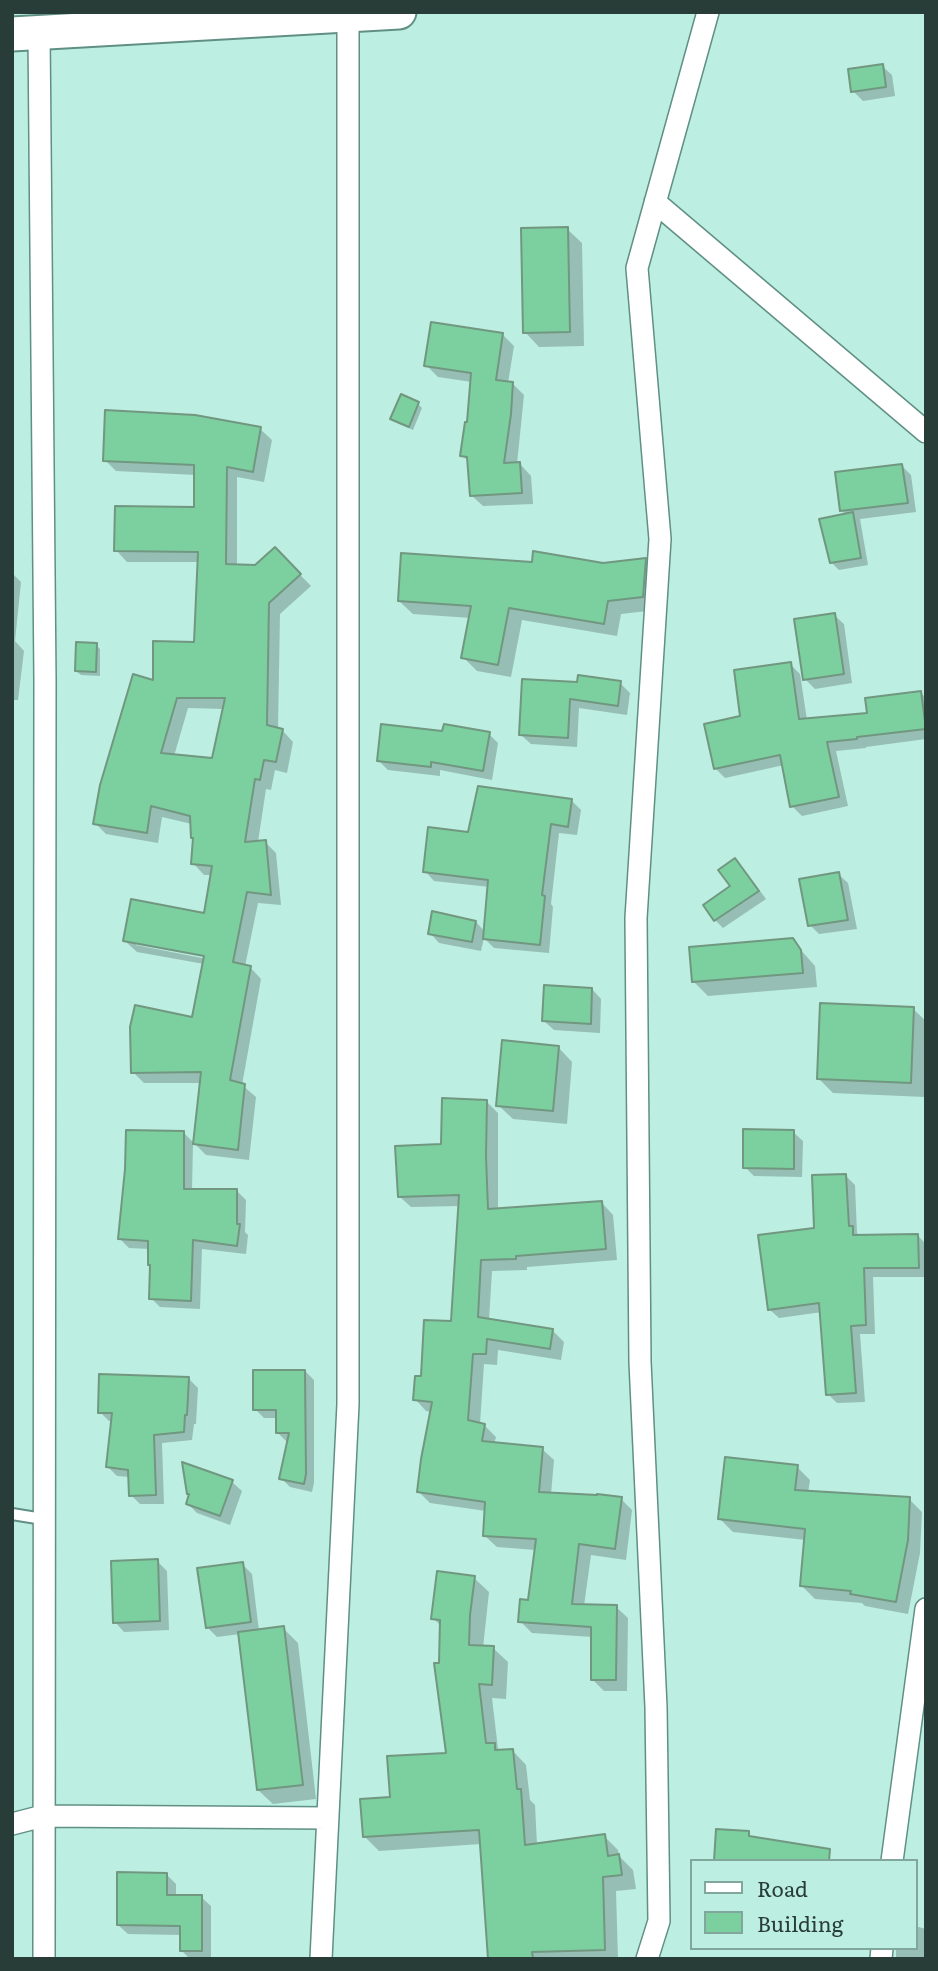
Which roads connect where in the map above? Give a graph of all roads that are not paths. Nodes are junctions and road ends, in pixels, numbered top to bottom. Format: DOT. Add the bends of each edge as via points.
graph roads {
  1 [pos="399,12"];
  2 [pos="708,12"];
  3 [pos="348,15"];
  4 [pos="25,34"];
  5 [pos="655,202"];
  6 [pos="926,432"];
  7 [pos="12,1514"];
  8 [pos="43,1519"];
  9 [pos="926,1609"];
  10 [pos="43,1816"];
  11 [pos="328,1818"];
  12 [pos="12,1824"];
  13 [pos="892,1859"];
  14 [pos="44,1959"];
  15 [pos="321,1959"];
  16 [pos="647,1959"];
  1 -- 3 [label="main road"];
  2 -- 5 [label="street"];
  3 -- 4 [label="main road"];
  3 -- 11 [label="street" via="348,1404"];
  4 -- 8 [label="street" via="45,680"];
  5 -- 6 [label="street"];
  5 -- 16 [label="street" via="637,268 660,539 636,918 640,1362 656,1707 659,1921"];
  7 -- 8 [label="lane"];
  8 -- 10 [label="street"];
  9 -- 13 [label="street"];
  10 -- 11 [label="street"];
  10 -- 12 [label="street"];
  10 -- 14 [label="street"];
  11 -- 15 [label="street"];
}
